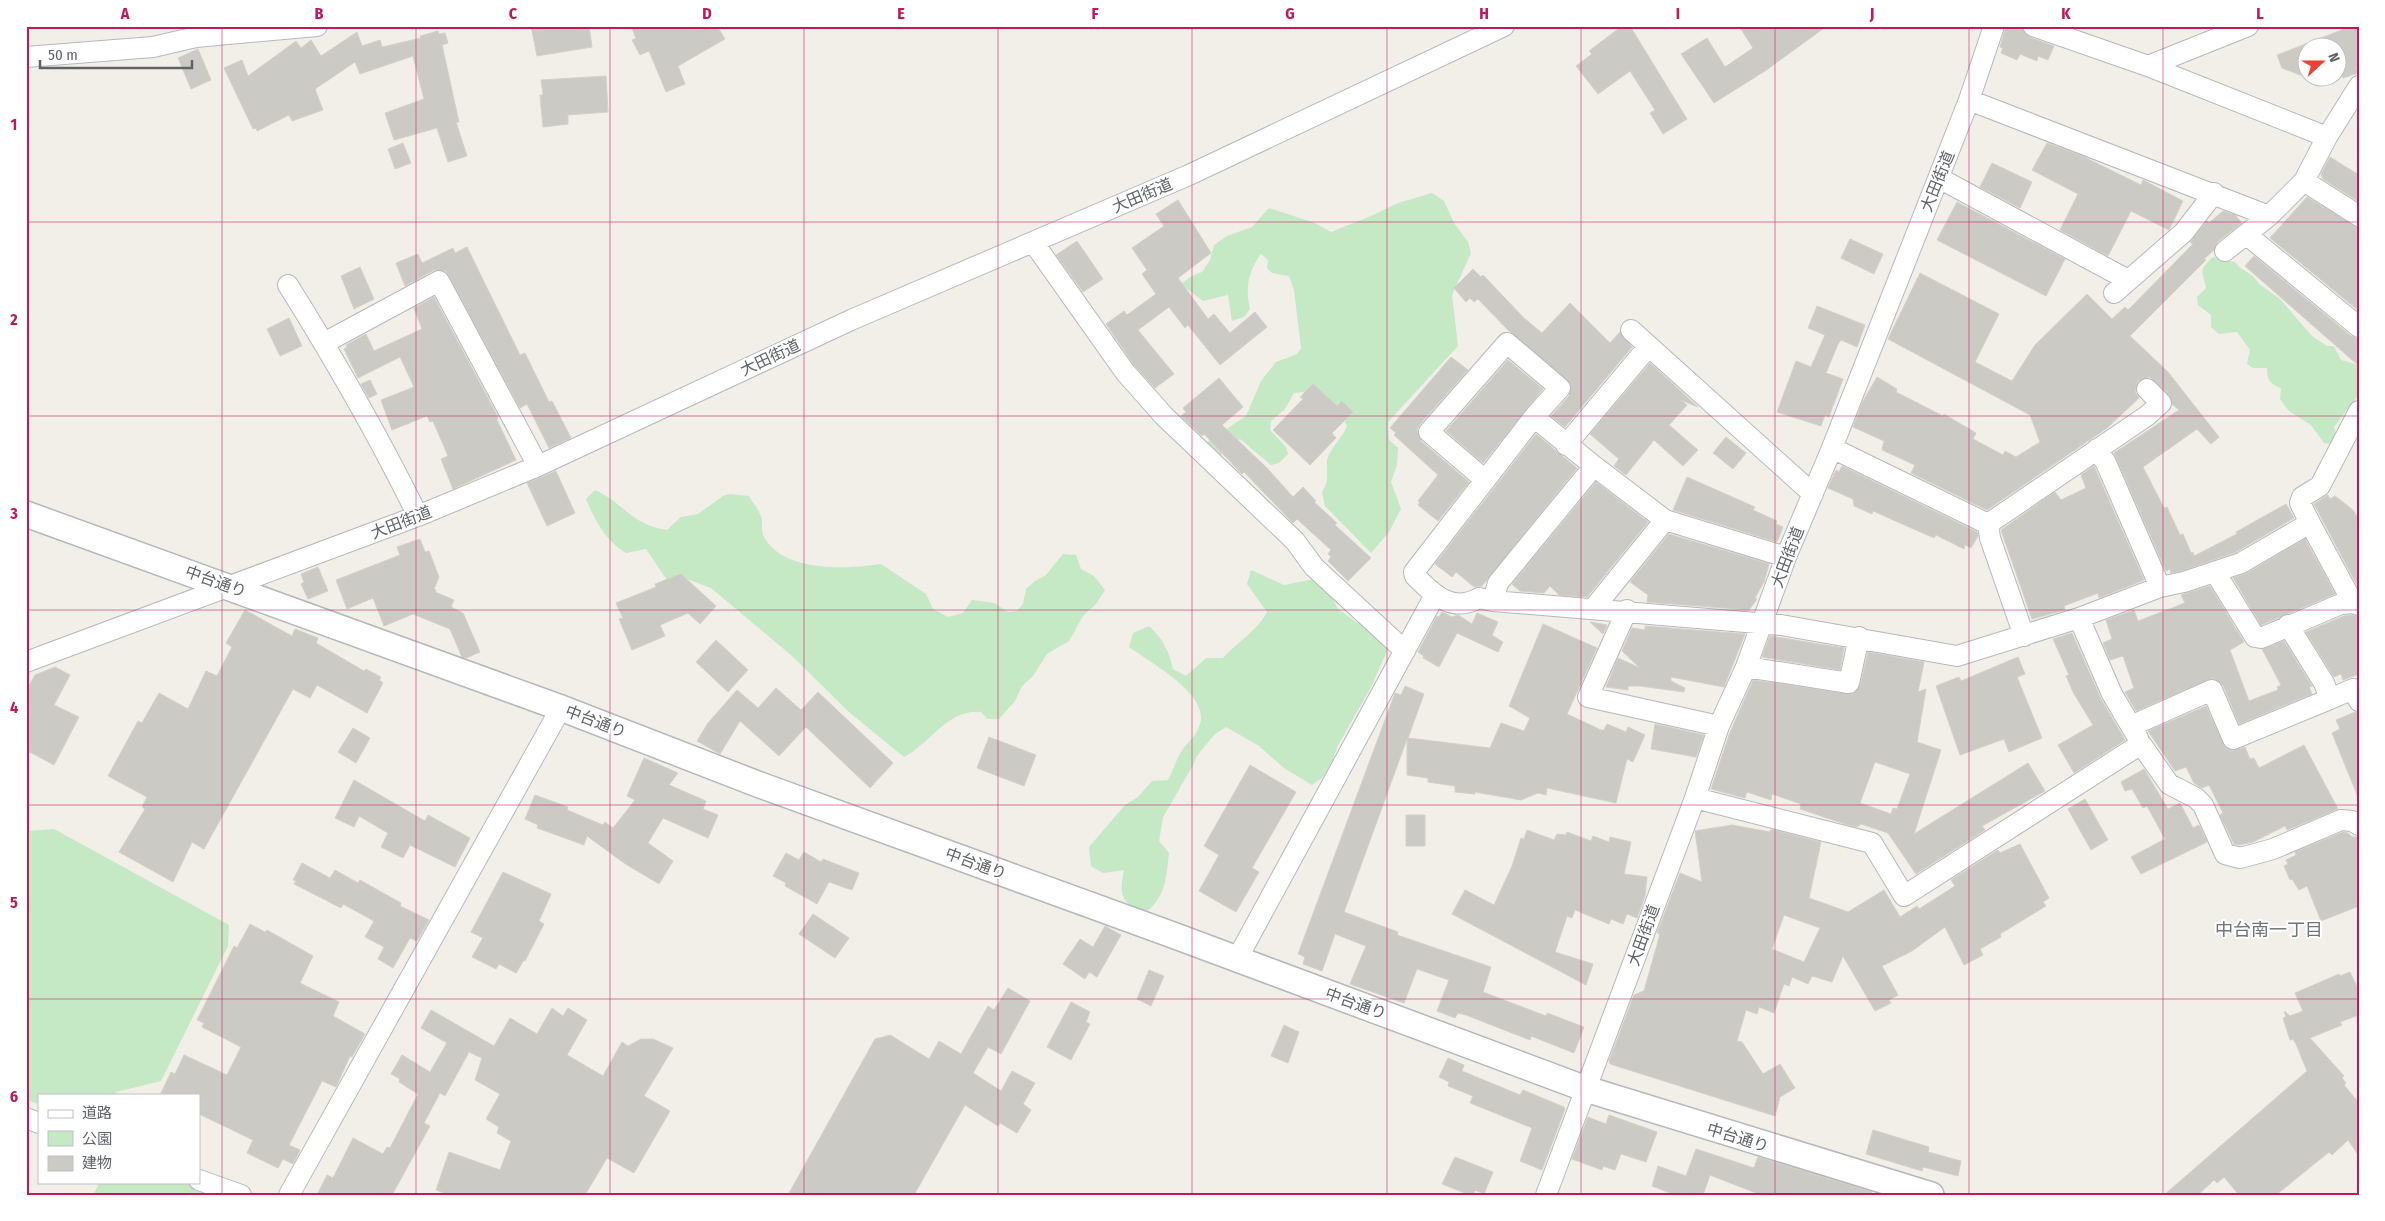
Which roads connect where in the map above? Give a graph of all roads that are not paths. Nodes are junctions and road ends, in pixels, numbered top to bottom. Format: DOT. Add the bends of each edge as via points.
graph roads {
  1 [pos="317,26"];
  2 [pos="1504,26"];
  3 [pos="1994,26"];
  4 [pos="2033,26"];
  5 [pos="2248,26"];
  6 [pos="196,32"];
  7 [pos="26,58"];
  8 [pos="2148,66"];
  9 [pos="2359,86"];
  10 [pos="1969,100"];
  11 [pos="2352,116"];
  12 [pos="2327,137"];
  13 [pos="1939,178"];
  14 [pos="2304,182"];
  15 [pos="2214,193"];
  16 [pos="2269,216"];
  17 [pos="2359,216"];
  18 [pos="2247,235"];
  19 [pos="1034,242"];
  20 [pos="2225,251"];
  21 [pos="288,285"];
  22 [pos="2359,327"];
  23 [pos="1631,330"];
  24 [pos="324,343"];
  25 [pos="1648,347"];
  26 [pos="2147,389"];
  27 [pos="2359,412"];
  28 [pos="1534,417"];
  29 [pos="1566,445"];
  30 [pos="2351,445"];
  31 [pos="1832,448"];
  32 [pos="2097,449"];
  33 [pos="538,466"];
  34 [pos="1594,466"];
  35 [pos="1484,479"];
  36 [pos="1813,494"];
  37 [pos="26,514"];
  38 [pos="418,516"];
  39 [pos="1665,520"];
  40 [pos="2310,522"];
  41 [pos="1988,524"];
  42 [pos="1786,557"];
  43 [pos="2215,572"];
  44 [pos="230,586"];
  45 [pos="2160,587"];
  46 [pos="1435,596"];
  47 [pos="1493,601"];
  48 [pos="2356,604"];
  49 [pos="1593,609"];
  50 [pos="1627,610"];
  51 [pos="2079,618"];
  52 [pos="1762,624"];
  53 [pos="2288,625"];
  54 [pos="2024,636"];
  55 [pos="1859,637"];
  56 [pos="1405,651"];
  57 [pos="26,662"];
  58 [pos="1746,667"];
  59 [pos="2330,699"];
  60 [pos="2359,701"];
  61 [pos="561,708"];
  62 [pos="1719,726"];
  63 [pos="2131,726"];
  64 [pos="2141,744"];
  65 [pos="1695,798"];
  66 [pos="2359,826"];
  67 [pos="1238,959"];
  68 [pos="1586,1089"];
  69 [pos="26,1118"];
  70 [pos="38,1123"];
  71 [pos="200,1180"];
  72 [pos="241,1195"];
  73 [pos="289,1195"];
  74 [pos="1546,1195"];
  75 [pos="1931,1195"];
  1 -- 6 [label="street"];
  2 -- 19 [label="street, 大田街道" via="1189,175"];
  3 -- 10 [label="street, 大田街道"];
  4 -- 8 [label="street"];
  5 -- 8 [label="street"];
  6 -- 7 [label="street" via="153,47"];
  8 -- 12 [label="street"];
  9 -- 11 [label="street"];
  10 -- 13 [label="street, 大田街道"];
  10 -- 15 [label="street"];
  11 -- 12 [label="street"];
  12 -- 14 [label="street"];
  13 -- 15 [label="street" via="2121,287 2184,232"];
  13 -- 31 [label="street, 大田街道"];
  14 -- 16 [label="street"];
  14 -- 17 [label="street"];
  15 -- 16 [label="street"];
  16 -- 18 [label="street"];
  18 -- 20 [label="street"];
  18 -- 22 [label="street"];
  19 -- 33 [label="street, 大田街道" via="851,320"];
  19 -- 56 [label="street" via="1125,372 1164,416 1295,541 1314,567"];
  21 -- 24 [label="street"];
  23 -- 25 [label="street"];
  24 -- 33 [label="street" via="439,281"];
  24 -- 38 [label="street" via="390,459"];
  25 -- 29 [label="street"];
  25 -- 36 [label="street"];
  26 -- 32 [label="street" via="2161,403"];
  27 -- 30 [label="street"];
  28 -- 29 [label="street"];
  28 -- 35 [label="street"];
  28 -- 35 [label="street" via="1560,388 1507,343 1430,432"];
  29 -- 34 [label="street"];
  30 -- 40 [label="street" via="2320,486 2302,497 2300,503"];
  31 -- 36 [label="street, 大田街道"];
  31 -- 41 [label="street"];
  32 -- 41 [label="street"];
  32 -- 45 [label="street"];
  33 -- 38 [label="street, 大田街道"];
  34 -- 39 [label="street"];
  34 -- 47 [label="street" via="1498,583"];
  35 -- 46 [label="street" via="1414,572"];
  36 -- 42 [label="street, 大田街道"];
  37 -- 44 [label="street, 中台通り"];
  38 -- 44 [label="street, 大田街道"];
  39 -- 42 [label="street"];
  39 -- 49 [label="street"];
  40 -- 43 [label="street" via="2240,563"];
  40 -- 48 [label="street"];
  41 -- 54 [label="street"];
  42 -- 52 [label="street, 大田街道"];
  43 -- 45 [label="street"];
  43 -- 53 [label="street" via="2255,637 2261,638"];
  44 -- 57 [label="street, 大田街道"];
  44 -- 61 [label="street, 中台通り"];
  45 -- 51 [label="street"];
  46 -- 47 [label="street" via="1468,605 1479,598"];
  46 -- 56 [label="street"];
  47 -- 49 [label="street"];
  48 -- 53 [label="street" via="2341,604"];
  49 -- 50 [label="street"];
  50 -- 52 [label="street"];
  50 -- 62 [label="street" via="1588,697"];
  51 -- 54 [label="street"];
  51 -- 63 [label="street" via="2112,694"];
  52 -- 55 [label="street"];
  52 -- 58 [label="street, 大田街道"];
  53 -- 59 [label="street" via="2324,683"];
  54 -- 55 [label="street" via="1957,656"];
  55 -- 58 [label="street" via="1849,683"];
  56 -- 67 [label="street"];
  58 -- 62 [label="street, 大田街道"];
  59 -- 60 [label="street" via="2353,689"];
  59 -- 63 [label="street" via="2234,739 2212,690"];
  61 -- 67 [label="street, 中台通り" via="760,785"];
  61 -- 73 [label="street"];
  62 -- 65 [label="street, 大田街道"];
  63 -- 64 [label="street"];
  64 -- 65 [label="street" via="1904,896 1872,843"];
  64 -- 66 [label="street" via="2169,784 2203,805 2225,854 2240,858 2273,849 2341,820 2352,821"];
  65 -- 68 [label="street, 大田街道"];
  67 -- 68 [label="street, 中台通り"];
  68 -- 74 [label="street, 大田街道"];
  68 -- 75 [label="street, 中台通り"];
  69 -- 70 [label="street"];
  71 -- 72 [label="street"];
}
